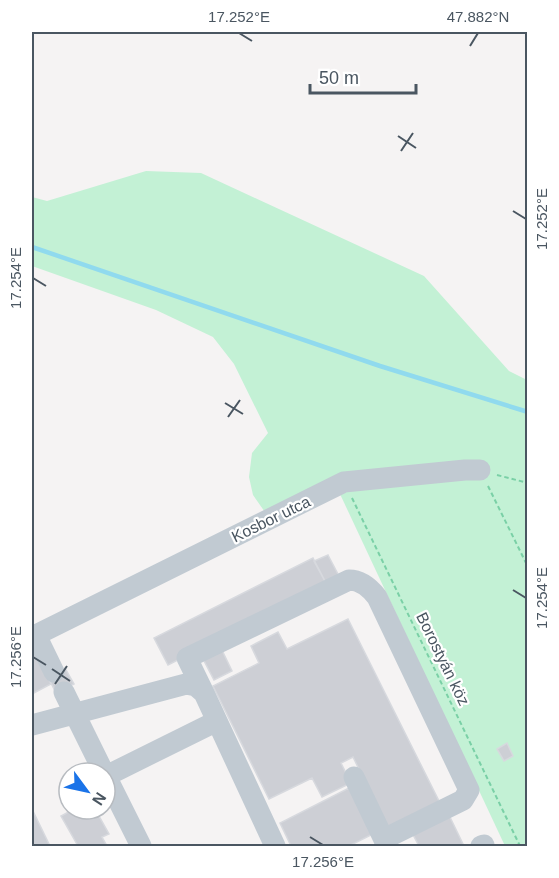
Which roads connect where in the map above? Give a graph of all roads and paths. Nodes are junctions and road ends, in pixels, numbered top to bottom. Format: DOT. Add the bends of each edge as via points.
graph roads {
  1 [pos="480,470"];
  2 [pos="344,482"];
  3 [pos="528,483"];
  4 [pos="528,567"];
  5 [pos="34,636"];
  6 [pos="54,672"];
  7 [pos="64,692"];
  8 [pos="204,693"];
  9 [pos="75,713"];
  10 [pos="217,721"];
  11 [pos="32,725"];
  12 [pos="99,761"];
  13 [pos="117,768"];
  14 [pos="354,777"];
  15 [pos="117,798"];
  16 [pos="385,843"];
  17 [pos="141,846"];
  18 [pos="275,846"];
  19 [pos="520,846"];
  1 -- 2 [label="lane, Kosbor utca"];
  1 -- 3 [label="path"];
  1 -- 4 [label="path"];
  2 -- 5 [label="lane, Kosbor utca"];
  2 -- 19 [label="path, Borostyán köz"];
  5 -- 6 [label="lane"];
  7 -- 9 [label="lane"];
  8 -- 9 [label="lane" via="186,684"];
  8 -- 10 [label="lane"];
  8 -- 16 [label="lane" via="187,658 349,580 371,590 469,790 463,800"];
  9 -- 11 [label="lane"];
  9 -- 12 [label="lane"];
  10 -- 13 [label="lane"];
  10 -- 18 [label="lane"];
  14 -- 16 [label="lane"];
  15 -- 17 [label="lane"];
}
